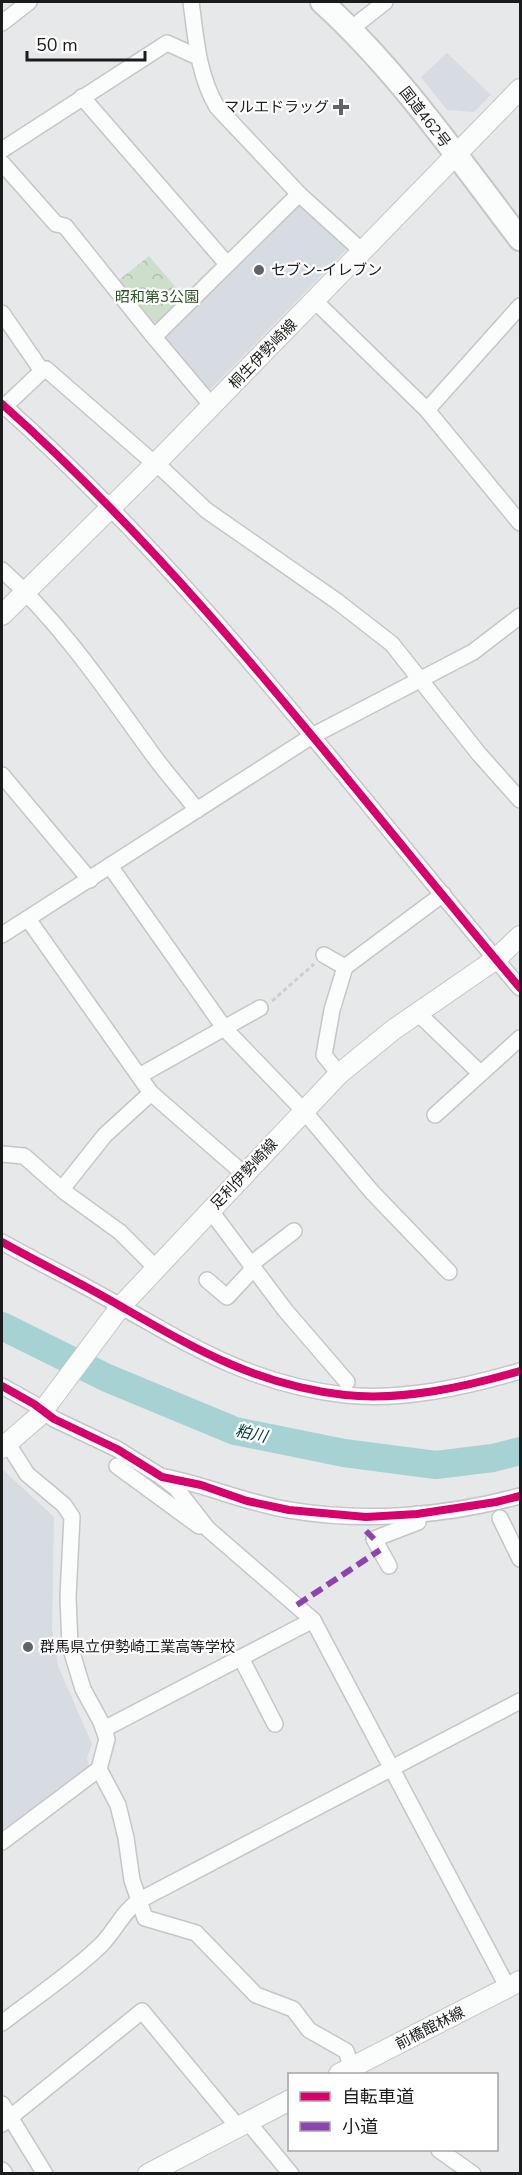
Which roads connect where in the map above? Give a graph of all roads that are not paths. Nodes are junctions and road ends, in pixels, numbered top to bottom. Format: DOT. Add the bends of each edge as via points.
graph roads {
  1 [pos="29,2"];
  2 [pos="191,2"];
  3 [pos="322,2"];
  4 [pos="386,2"];
  5 [pos="2,23"];
  6 [pos="352,28"];
  7 [pos="198,57"];
  8 [pos="520,89"];
  9 [pos="82,97"];
  10 [pos="2,150"];
  11 [pos="455,154"];
  12 [pos="2,163"];
  13 [pos="299,194"];
  14 [pos="520,239"];
  15 [pos="362,251"];
  16 [pos="227,264"];
  17 [pos="315,301"];
  18 [pos="520,306"];
  19 [pos="2,313"];
  20 [pos="154,337"];
  21 [pos="42,371"];
  22 [pos="212,406"];
  23 [pos="2,407"];
  24 [pos="427,410"];
  25 [pos="156,463"];
  26 [pos="111,507"];
  27 [pos="520,524"];
  28 [pos="2,570"];
  29 [pos="25,591"];
  30 [pos="2,615"];
  31 [pos="520,616"];
  32 [pos="422,680"];
  33 [pos="312,736"];
  34 [pos="2,775"];
  35 [pos="520,800"];
  36 [pos="197,810"];
  37 [pos="110,867"];
  38 [pos="90,880"];
  39 [pos="442,894"];
  40 [pos="28,919"];
  41 [pos="2,936"];
  42 [pos="520,936"];
  43 [pos="324,956"];
  44 [pos="496,959"];
  45 [pos="345,967"];
  46 [pos="520,988"];
  47 [pos="260,1008"];
  48 [pos="418,1013"];
  49 [pos="225,1029"];
  50 [pos="520,1038"];
  51 [pos="480,1073"];
  52 [pos="339,1074"];
  53 [pos="139,1076"];
  54 [pos="151,1093"];
  55 [pos="304,1111"];
  56 [pos="435,1115"];
  57 [pos="2,1154"];
  58 [pos="244,1174"];
  59 [pos="62,1189"];
  60 [pos="210,1210"];
  61 [pos="294,1231"];
  62 [pos="2,1242"];
  63 [pos="253,1266"];
  64 [pos="156,1268"];
  65 [pos="449,1272"];
  66 [pos="207,1280"];
  67 [pos="119,1309"];
  68 [pos="520,1371"];
  69 [pos="347,1382"];
  70 [pos="2,1386"];
  71 [pos="45,1409"];
  72 [pos="5,1446"];
  73 [pos="117,1466"];
  74 [pos="162,1477"];
  75 [pos="520,1496"];
  76 [pos="417,1514"];
  77 [pos="500,1518"];
  78 [pos="208,1529"];
  79 [pos="520,1559"];
  80 [pos="389,1566"];
  81 [pos="312,1620"];
  82 [pos="241,1658"];
  83 [pos="520,1701"];
  84 [pos="275,1724"];
  85 [pos="104,1729"];
  86 [pos="391,1767"];
  87 [pos="99,1769"];
  88 [pos="2,1842"];
  89 [pos="140,1900"];
  90 [pos="514,1985"];
  91 [pos="2,2023"];
  92 [pos="348,2072"];
  93 [pos="288,2101"];
  94 [pos="4,2114"];
  95 [pos="243,2124"];
  96 [pos="440,2151"];
  97 [pos="2,2170"];
  98 [pos="5,2174"];
  99 [pos="45,2174"];
  100 [pos="148,2174"];
  101 [pos="291,2174"];
  102 [pos="473,2174"];
  1 -- 5 [label="street"];
  2 -- 7 [label="street"];
  3 -- 6 [label="highway, 国道462号"];
  4 -- 6 [label="street"];
  6 -- 11 [label="highway, 国道462号"];
  7 -- 9 [label="street" via="167,44"];
  7 -- 13 [label="street" via="207,90 217,107"];
  8 -- 11 [label="main road, 桐生伊勢崎線"];
  9 -- 10 [label="street"];
  9 -- 16 [label="street"];
  11 -- 14 [label="highway, 国道462号"];
  11 -- 15 [label="main road, 桐生伊勢崎線"];
  12 -- 20 [label="street" via="56,224 65,226"];
  13 -- 15 [label="street"];
  13 -- 16 [label="street"];
  15 -- 17 [label="main road, 桐生伊勢崎線"];
  16 -- 20 [label="street"];
  17 -- 22 [label="main road, 桐生伊勢崎線"];
  17 -- 24 [label="street"];
  18 -- 24 [label="street"];
  19 -- 21 [label="street"];
  20 -- 22 [label="street"];
  21 -- 23 [label="street"];
  21 -- 25 [label="street" via="46,369"];
  22 -- 25 [label="main road, 桐生伊勢崎線"];
  23 -- 26 [label="street"];
  24 -- 27 [label="street"];
  25 -- 26 [label="main road, 桐生伊勢崎線"];
  25 -- 32 [label="street" via="206,510 371,627 404,656"];
  26 -- 29 [label="main road, 桐生伊勢崎線"];
  26 -- 33 [label="street"];
  28 -- 29 [label="street"];
  29 -- 30 [label="main road, 桐生伊勢崎線"];
  29 -- 36 [label="street" via="110,694"];
  31 -- 32 [label="street" via="473,652"];
  32 -- 33 [label="street"];
  32 -- 35 [label="street"];
  33 -- 36 [label="street"];
  33 -- 39 [label="street"];
  34 -- 38 [label="street"];
  36 -- 37 [label="street"];
  37 -- 38 [label="street"];
  37 -- 49 [label="street"];
  38 -- 40 [label="street"];
  39 -- 44 [label="street"];
  39 -- 45 [label="street"];
  40 -- 41 [label="street"];
  40 -- 53 [label="street"];
  42 -- 44 [label="main road, 足利伊勢崎線"];
  43 -- 45 [label="street"];
  44 -- 46 [label="street"];
  44 -- 48 [label="main road, 足利伊勢崎線"];
  45 -- 52 [label="street" via="324,1055"];
  47 -- 49 [label="street"];
  48 -- 51 [label="street"];
  48 -- 52 [label="main road, 足利伊勢崎線"];
  49 -- 53 [label="street"];
  49 -- 55 [label="street"];
  50 -- 51 [label="street"];
  51 -- 56 [label="street"];
  52 -- 55 [label="main road, 足利伊勢崎線"];
  53 -- 54 [label="street"];
  54 -- 58 [label="street"];
  54 -- 59 [label="street" via="105,1135"];
  55 -- 58 [label="main road, 足利伊勢崎線"];
  55 -- 65 [label="street" via="372,1192"];
  57 -- 59 [label="street" via="24,1156"];
  58 -- 60 [label="main road, 足利伊勢崎線"];
  59 -- 64 [label="street" via="120,1232"];
  60 -- 63 [label="street"];
  60 -- 64 [label="main road, 足利伊勢崎線"];
  61 -- 63 [label="street"];
  62 -- 67 [label="street"];
  63 -- 66 [label="street" via="227,1297"];
  63 -- 69 [label="street"];
  64 -- 67 [label="main road, 足利伊勢崎線"];
  67 -- 68 [label="street" via="224,1364 267,1379 346,1395 381,1395 475,1383"];
  67 -- 71 [label="main road, 足利伊勢崎線"];
  70 -- 71 [label="street"];
  71 -- 72 [label="main road, 足利伊勢崎線"];
  71 -- 74 [label="street" via="54,1419 117,1449"];
  72 -- 85 [label="street" via="27,1474 64,1504 72,1518 70,1646 83,1689"];
  73 -- 78 [label="street"];
  74 -- 76 [label="street" via="290,1510 366,1516"];
  74 -- 78 [label="street" via="176,1488"];
  75 -- 76 [label="street"];
  76 -- 80 [label="street" via="418,1522 374,1539"];
  77 -- 79 [label="street"];
  78 -- 81 [label="street"];
  81 -- 82 [label="street"];
  81 -- 86 [label="street"];
  82 -- 84 [label="street"];
  82 -- 85 [label="street"];
  83 -- 86 [label="street"];
  85 -- 87 [label="street" via="107,1739"];
  86 -- 89 [label="street"];
  86 -- 90 [label="street"];
  87 -- 88 [label="street"];
  87 -- 89 [label="street" via="118,1805 132,1880"];
  89 -- 91 [label="street" via="99,1947"];
  89 -- 92 [label="street" via="145,1918 196,1933 256,1995 293,2009 309,2030 346,2051"];
  90 -- 92 [label="main road, 前橋館林線"];
  93 -- 95 [label="main road"];
  94 -- 95 [label="street" via="142,2011"];
  94 -- 99 [label="street"];
  95 -- 100 [label="main road"];
  95 -- 101 [label="street"];
  96 -- 102 [label="street"];
  97 -- 98 [label="street"];
}
